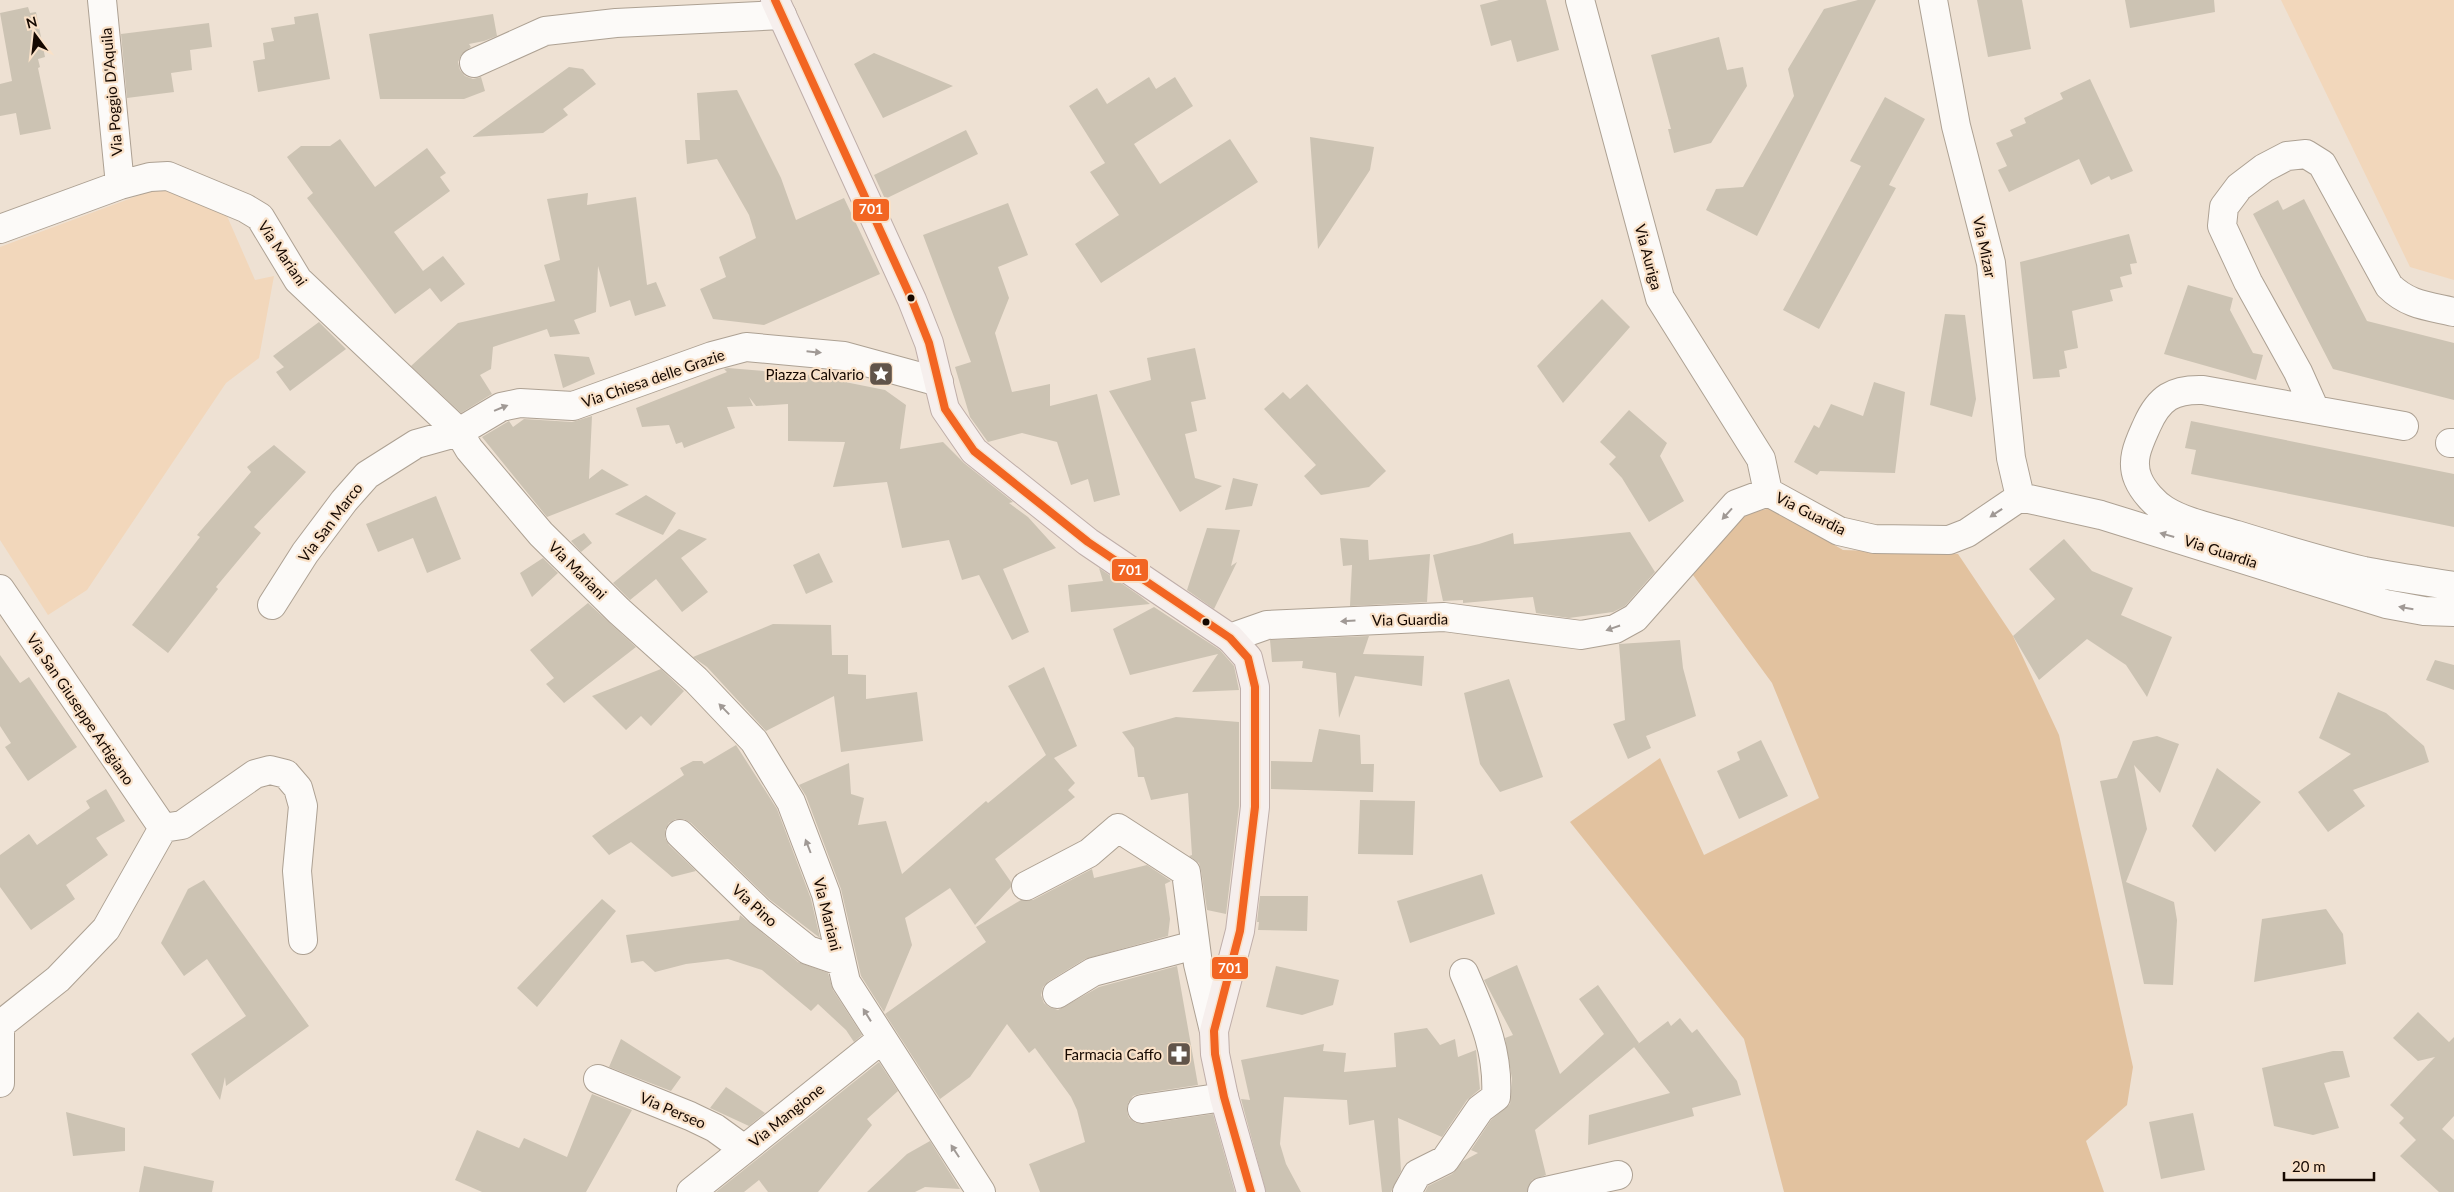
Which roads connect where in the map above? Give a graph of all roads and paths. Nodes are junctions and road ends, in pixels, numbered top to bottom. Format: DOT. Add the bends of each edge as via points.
graph roads {
  1 [pos="102,0"];
  2 [pos="1580,0"];
  3 [pos="1933,0"];
  4 [pos="779,8"];
  5 [pos="474,63"];
  6 [pos="120,185"];
  7 [pos="0,229"];
  8 [pos="2454,312"];
  9 [pos="939,382"];
  10 [pos="2315,410"];
  11 [pos="2404,426"];
  12 [pos="459,432"];
  13 [pos="1768,492"];
  14 [pos="2020,497"];
  15 [pos="2454,586"];
  16 [pos="0,590"];
  17 [pos="272,605"];
  18 [pos="2454,612"];
  19 [pos="1230,638"];
  20 [pos="163,828"];
  21 [pos="680,834"];
  22 [pos="1026,886"];
  23 [pos="303,940"];
  24 [pos="1195,945"];
  25 [pos="840,961"];
  26 [pos="1464,973"];
  27 [pos="1057,994"];
  28 [pos="0,1025"];
  29 [pos="1214,1031"];
  30 [pos="882,1038"];
  31 [pos="598,1079"];
  32 [pos="0,1083"];
  33 [pos="1224,1097"];
  34 [pos="1142,1109"];
  35 [pos="744,1149"];
  36 [pos="1618,1175"];
  37 [pos="979,1191"];
  38 [pos="691,1192"];
  39 [pos="1251,1192"];
  40 [pos="1407,1192"];
  41 [pos="1542,1192"];
  1 -- 6 [label="street, Via Poggio D'Aquila"];
  2 -- 13 [label="street, Via Auriga" via="1660,298 1761,459"];
  3 -- 14 [label="street, Via Mizar" via="1956,126 1990,263 2012,458"];
  4 -- 5 [label="street" via="545,31"];
  4 -- 9 [label="main road" via="912,300 929,343"];
  6 -- 7 [label="street, Via Mariani"];
  6 -- 12 [label="street, Via Mariani" via="168,176 260,216 298,280"];
  8 -- 10 [label="street" via="2413,303 2400,297 2389,286 2322,164 2306,154 2287,156 2264,168 2239,187 2224,208 2222,226"];
  12 -- 9 [label="street, Via Chiesa delle Grazie, one-way" via="500,407 520,403 573,406 746,347 844,356"];
  9 -- 19 [label="main road" via="945,409 974,452 1088,542"];
  10 -- 11 [label="street"];
  10 -- 15 [label="street" via="2202,390 2172,393 2157,409 2139,444 2134,461 2138,480 2165,510 2189,521 2310,558"];
  12 -- 17 [label="street, Via San Marco" via="416,444 367,475 305,553"];
  25 -- 12 [label="street, Via Mariani, one-way" via="826,894 791,802 754,741 696,680 619,611 541,534 469,449"];
  14 -- 13 [label="street, Via Guardia, one-way" via="1967,533 1949,540 1884,539 1840,531"];
  13 -- 19 [label="street, Via Guardia, one-way" via="1736,504 1635,618 1615,629 1581,635 1444,617 1267,624"];
  18 -- 14 [label="street, Via Guardia, one-way" via="2424,611 2386,604 2110,518"];
  16 -- 20 [label="street, Via San Giuseppe Artigiano"];
  19 -- 29 [label="main road" via="1248,658 1255,687 1255,808 1240,931"];
  20 -- 23 [label="street" via="182,825 255,774 270,770 286,774 298,788 303,806 297,871"];
  20 -- 28 [label="street" via="106,929 58,979"];
  21 -- 25 [label="street, Via Pino" via="759,911 808,950"];
  22 -- 24 [label="street" via="1089,853 1118,828 1186,872"];
  24 -- 27 [label="street" via="1093,972"];
  24 -- 29 [label="street"];
  30 -- 25 [label="street, Via Mariani, one-way" via="846,982"];
  26 -- 40 [label="street" via="1489,1029 1497,1074 1496,1097 1480,1110 1446,1160 1417,1174"];
  28 -- 32 [label="street"];
  29 -- 33 [label="main road"];
  30 -- 35 [label="street, Via Mangione"];
  37 -- 30 [label="street, Via Mariani, one-way"];
  31 -- 35 [label="street, Via Perseo" via="690,1116 715,1128"];
  33 -- 34 [label="street"];
  33 -- 39 [label="main road"];
  35 -- 38 [label="street, Via Mangione"];
  36 -- 41 [label="street"];
}
